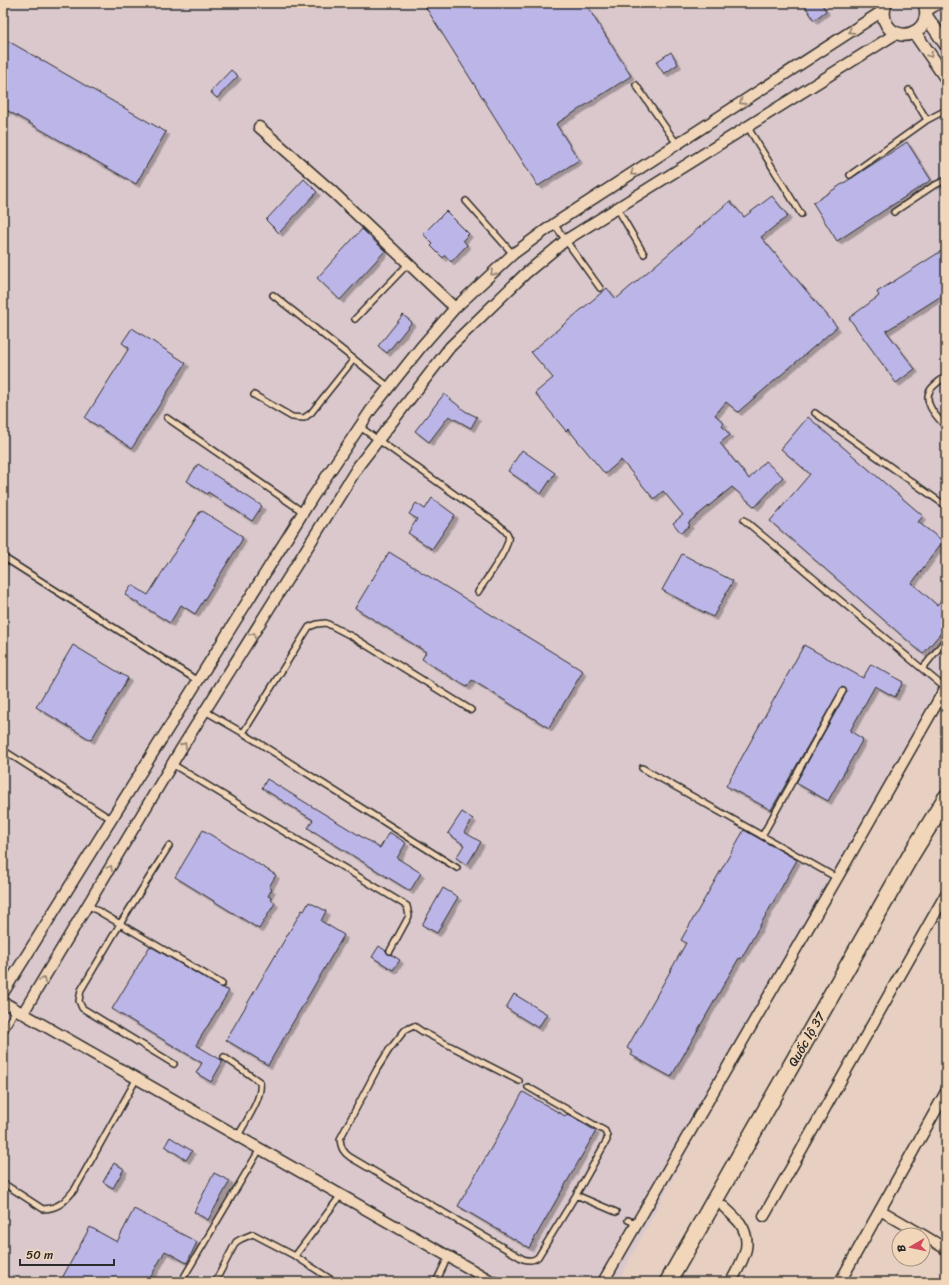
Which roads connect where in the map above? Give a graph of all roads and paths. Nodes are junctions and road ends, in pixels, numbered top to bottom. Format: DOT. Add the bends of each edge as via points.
graph roads {
  1 [pos="939,3"];
  2 [pos="885,7"];
  3 [pos="925,10"];
  4 [pos="914,32"];
  5 [pos="897,33"];
  6 [pos="946,46"];
  7 [pos="946,78"];
  8 [pos="636,85"];
  9 [pos="909,90"];
  10 [pos="946,110"];
  11 [pos="927,120"];
  12 [pos="747,126"];
  13 [pos="259,127"];
  14 [pos="677,144"];
  15 [pos="850,175"];
  16 [pos="946,180"];
  17 [pos="466,201"];
  18 [pos="616,208"];
  19 [pos="894,212"];
  20 [pos="801,214"];
  21 [pos="554,224"];
  22 [pos="566,240"];
  23 [pos="513,254"];
  24 [pos="644,254"];
  25 [pos="408,264"];
  26 [pos="600,288"];
  27 [pos="272,295"];
  28 [pos="455,308"];
  29 [pos="355,319"];
  30 [pos="354,359"];
  31 [pos="946,376"];
  32 [pos="389,387"];
  33 [pos="254,395"];
  34 [pos="815,413"];
  35 [pos="167,418"];
  36 [pos="360,427"];
  37 [pos="946,427"];
  38 [pos="378,441"];
  39 [pos="946,506"];
  40 [pos="303,512"];
  41 [pos="744,520"];
  42 [pos="3,557"];
  43 [pos="478,592"];
  44 [pos="946,639"];
  45 [pos="923,668"];
  46 [pos="198,681"];
  47 [pos="946,687"];
  48 [pos="843,691"];
  49 [pos="471,710"];
  50 [pos="205,711"];
  51 [pos="243,733"];
  52 [pos="3,750"];
  53 [pos="172,764"];
  54 [pos="642,768"];
  55 [pos="946,798"];
  56 [pos="111,820"];
  57 [pos="762,836"];
  58 [pos="169,846"];
  59 [pos="457,868"];
  60 [pos="837,878"];
  61 [pos="946,894"];
  62 [pos="88,905"];
  63 [pos="120,924"];
  64 [pos="390,951"];
  65 [pos="222,984"];
  66 [pos="3,993"];
  67 [pos="3,1002"];
  68 [pos="19,1011"];
  69 [pos="3,1033"];
  70 [pos="224,1057"];
  71 [pos="174,1064"];
  72 [pos="137,1078"];
  73 [pos="519,1081"];
  74 [pos="528,1087"];
  75 [pos="946,1092"];
  76 [pos="238,1136"];
  77 [pos="260,1149"];
  78 [pos="3,1183"];
  79 [pos="340,1195"];
  80 [pos="576,1195"];
  81 [pos="724,1207"];
  82 [pos="880,1210"];
  83 [pos="616,1212"];
  84 [pos="764,1216"];
  85 [pos="909,1227"];
  86 [pos="931,1240"];
  87 [pos="946,1248"];
  88 [pos="295,1256"];
  89 [pos="448,1257"];
  90 [pos="180,1282"];
  91 [pos="215,1282"];
  92 [pos="335,1282"];
  93 [pos="436,1282"];
  94 [pos="493,1282"];
  95 [pos="603,1282"];
  96 [pos="668,1282"];
  97 [pos="731,1282"];
  98 [pos="840,1282"];
  1 -- 3 [label="street"];
  2 -- 5 [label="street" via="886,24"];
  2 -- 14 [label="street, one-way"];
  3 -- 4 [label="street" via="922,26"];
  3 -- 6 [label="street"];
  4 -- 5 [label="street" via="903,35"];
  4 -- 7 [label="street, one-way"];
  5 -- 12 [label="street"];
  8 -- 14 [label="lane"];
  9 -- 11 [label="lane"];
  10 -- 11 [label="lane"];
  11 -- 15 [label="lane"];
  12 -- 18 [label="street"];
  12 -- 20 [label="lane"];
  13 -- 25 [label="street" via="334,193"];
  14 -- 21 [label="street, one-way"];
  16 -- 19 [label="lane"];
  17 -- 23 [label="lane"];
  18 -- 22 [label="street"];
  18 -- 24 [label="lane"];
  21 -- 22 [label="lane"];
  21 -- 23 [label="street"];
  22 -- 26 [label="lane"];
  22 -- 38 [label="street" via="525,274 450,347"];
  23 -- 28 [label="street, one-way"];
  25 -- 28 [label="street"];
  25 -- 29 [label="lane"];
  27 -- 30 [label="lane"];
  28 -- 32 [label="street"];
  30 -- 32 [label="lane"];
  30 -- 33 [label="lane" via="311,413 304,418 292,417"];
  31 -- 37 [label="lane" via="931,388 928,394 932,411"];
  32 -- 36 [label="street"];
  34 -- 39 [label="lane"];
  35 -- 40 [label="lane"];
  36 -- 38 [label="lane"];
  36 -- 40 [label="street"];
  38 -- 43 [label="lane" via="489,518 508,535 504,550"];
  50 -- 38 [label="street, one-way" via="359,465"];
  40 -- 46 [label="street"];
  41 -- 45 [label="lane"];
  42 -- 46 [label="lane"];
  44 -- 45 [label="lane"];
  45 -- 47 [label="lane"];
  46 -- 56 [label="street"];
  47 -- 60 [label="street"];
  48 -- 57 [label="lane"];
  49 -- 51 [label="lane" via="326,622 309,627"];
  50 -- 51 [label="lane"];
  53 -- 50 [label="street, one-way"];
  51 -- 59 [label="lane"];
  52 -- 56 [label="lane"];
  62 -- 53 [label="street, one-way"];
  53 -- 64 [label="lane" via="407,906 409,916"];
  54 -- 57 [label="lane"];
  55 -- 96 [label="highway, Quốc lộ 37"];
  56 -- 66 [label="street"];
  57 -- 60 [label="lane"];
  58 -- 63 [label="lane"];
  60 -- 95 [label="street" via="632,1222"];
  61 -- 84 [label="street"];
  62 -- 63 [label="lane"];
  68 -- 62 [label="street, one-way"];
  63 -- 65 [label="lane"];
  63 -- 71 [label="lane" via="82,990 80,1005"];
  67 -- 68 [label="street"];
  68 -- 69 [label="lane"];
  68 -- 72 [label="street"];
  70 -- 76 [label="lane" via="260,1082 261,1091 258,1099"];
  72 -- 76 [label="street"];
  72 -- 78 [label="lane" via="75,1189 63,1204 43,1209"];
  73 -- 80 [label="lane" via="414,1026 405,1030 381,1063 340,1139 341,1146 350,1157 528,1261 538,1257"];
  74 -- 80 [label="lane" via="605,1131 607,1140"];
  75 -- 82 [label="street"];
  76 -- 77 [label="street"];
  77 -- 79 [label="street"];
  77 -- 90 [label="lane"];
  79 -- 88 [label="lane"];
  79 -- 89 [label="street"];
  80 -- 83 [label="lane"];
  81 -- 97 [label="street" via="739,1222 747,1246"];
  82 -- 85 [label="street"];
  82 -- 98 [label="street"];
  86 -- 87 [label="street"];
  88 -- 91 [label="lane" via="253,1234 236,1242"];
  88 -- 92 [label="lane"];
  89 -- 93 [label="lane"];
  89 -- 94 [label="street"];
}
